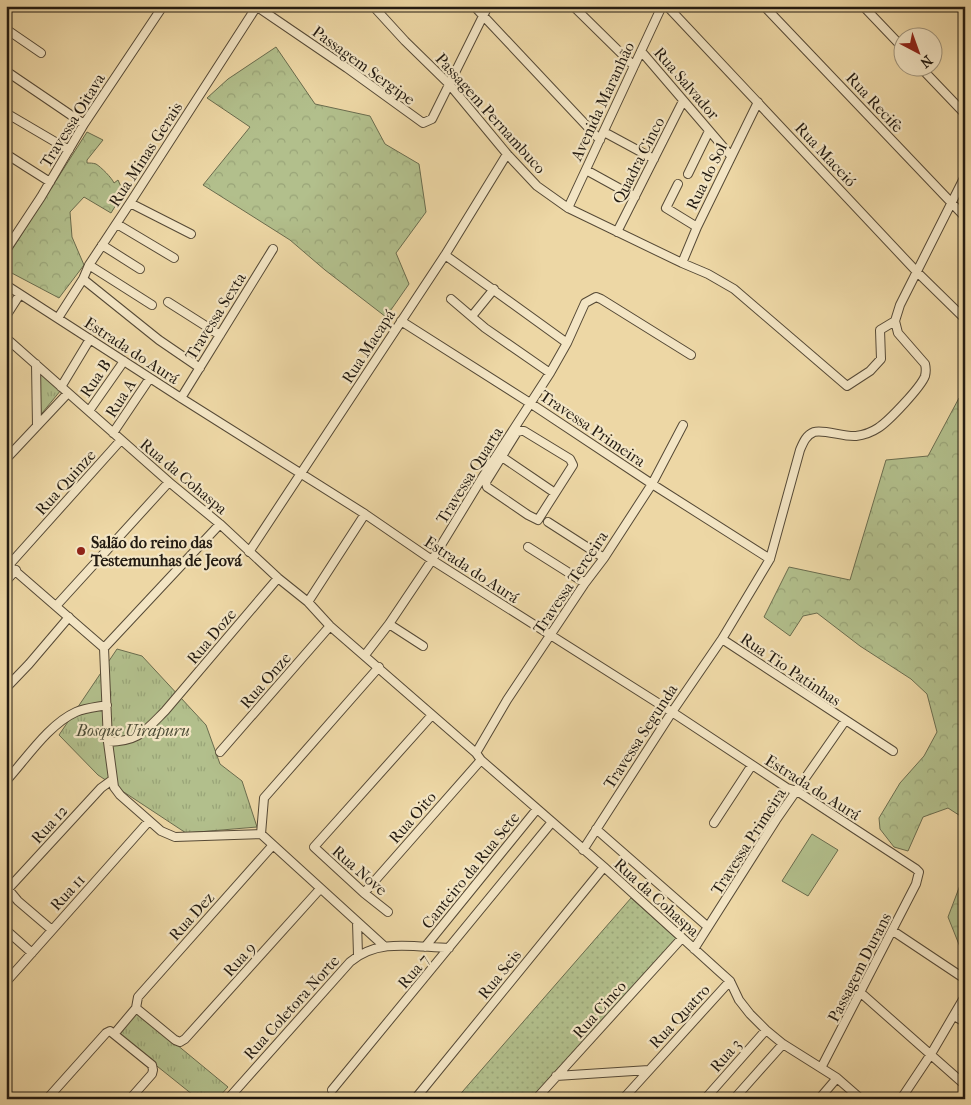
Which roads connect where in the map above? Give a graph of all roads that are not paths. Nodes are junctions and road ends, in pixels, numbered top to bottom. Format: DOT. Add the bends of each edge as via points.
graph roads {
  1 [pos="163,6"];
  2 [pos="256,6"];
  3 [pos="373,6"];
  4 [pos="474,6"];
  5 [pos="488,6"];
  6 [pos="573,6"];
  7 [pos="662,6"];
  8 [pos="667,6"];
  9 [pos="764,6"];
  10 [pos="864,6"];
  11 [pos="959,6"];
  12 [pos="965,12"];
  13 [pos="483,16"];
  14 [pos="6,28"];
  15 [pos="894,38"];
  16 [pos="641,51"];
  17 [pos="41,53"];
  18 [pos="634,66"];
  19 [pos="6,71"];
  20 [pos="931,78"];
  21 [pos="449,84"];
  22 [pos="683,101"];
  23 [pos="758,102"];
  24 [pos="6,113"];
  25 [pos="965,114"];
  26 [pos="84,124"];
  27 [pos="710,131"];
  28 [pos="604,132"];
  29 [pos="600,140"];
  30 [pos="69,150"];
  31 [pos="6,154"];
  32 [pos="507,154"];
  33 [pos="731,156"];
  34 [pos="654,159"];
  35 [pos="586,170"];
  36 [pos="688,174"];
  37 [pos="965,176"];
  38 [pos="50,182"];
  39 [pos="678,184"];
  40 [pos="634,197"];
  41 [pos="130,203"];
  42 [pos="952,204"];
  43 [pos="568,208"];
  44 [pos="965,218"];
  45 [pos="116,224"];
  46 [pos="697,227"];
  47 [pos="617,232"];
  48 [pos="191,234"];
  49 [pos="102,245"];
  50 [pos="273,249"];
  51 [pos="6,250"];
  52 [pos="445,255"];
  53 [pos="174,258"];
  54 [pos="682,263"];
  55 [pos="89,265"];
  56 [pos="140,269"];
  57 [pos="917,272"];
  58 [pos="83,279"];
  59 [pos="6,285"];
  60 [pos="494,289"];
  61 [pos="20,294"];
  62 [pos="452,299"];
  63 [pos="168,302"];
  64 [pos="152,305"];
  65 [pos="6,316"];
  66 [pos="472,316"];
  67 [pos="58,318"];
  68 [pos="965,319"];
  69 [pos="401,321"];
  70 [pos="895,321"];
  71 [pos="220,334"];
  72 [pos="6,338"];
  73 [pos="90,339"];
  74 [pos="567,343"];
  75 [pos="691,355"];
  76 [pos="124,361"];
  77 [pos="36,364"];
  78 [pos="200,368"];
  79 [pos="550,373"];
  80 [pos="150,378"];
  81 [pos="61,386"];
  82 [pos="68,393"];
  83 [pos="181,398"];
  84 [pos="530,403"];
  85 [pos="89,411"];
  86 [pos="37,426"];
  87 [pos="684,426"];
  88 [pos="113,433"];
  89 [pos="121,440"];
  90 [pos="502,456"];
  91 [pos="6,458"];
  92 [pos="301,473"];
  93 [pos="484,480"];
  94 [pos="169,482"];
  95 [pos="652,484"];
  96 [pos="555,493"];
  97 [pos="365,514"];
  98 [pos="548,522"];
  99 [pos="220,524"];
  100 [pos="528,546"];
  101 [pos="249,552"];
  102 [pos="604,558"];
  103 [pos="770,559"];
  104 [pos="432,560"];
  105 [pos="7,564"];
  106 [pos="16,570"];
  107 [pos="278,578"];
  108 [pos="6,581"];
  109 [pos="586,583"];
  110 [pos="308,602"];
  111 [pos="56,606"];
  112 [pos="69,617"];
  113 [pos="389,624"];
  114 [pos="330,626"];
  115 [pos="551,636"];
  116 [pos="722,639"];
  117 [pos="423,646"];
  118 [pos="104,648"];
  119 [pos="365,656"];
  120 [pos="379,667"];
  121 [pos="6,688"];
  122 [pos="107,705"];
  123 [pos="672,712"];
  124 [pos="432,715"];
  125 [pos="845,721"];
  126 [pos="108,742"];
  127 [pos="220,752"];
  128 [pos="476,752"];
  129 [pos="893,752"];
  130 [pos="481,760"];
  131 [pos="752,764"];
  132 [pos="112,780"];
  133 [pos="6,781"];
  134 [pos="797,791"];
  135 [pos="537,810"];
  136 [pos="149,821"];
  137 [pos="552,822"];
  138 [pos="714,823"];
  139 [pos="596,829"];
  140 [pos="262,834"];
  141 [pos="273,845"];
  142 [pos="583,850"];
  143 [pos="604,867"];
  144 [pos="918,877"];
  145 [pos="320,889"];
  146 [pos="364,893"];
  147 [pos="388,912"];
  148 [pos="357,922"];
  149 [pos="708,927"];
  150 [pos="6,930"];
  151 [pos="52,930"];
  152 [pos="893,931"];
  153 [pos="682,938"];
  154 [pos="384,946"];
  155 [pos="425,948"];
  156 [pos="449,948"];
  157 [pos="694,949"];
  158 [pos="32,953"];
  159 [pos="358,955"];
  160 [pos="965,979"];
  161 [pos="730,981"];
  162 [pos="6,982"];
  163 [pos="861,993"];
  164 [pos="965,996"];
  165 [pos="136,1008"];
  166 [pos="954,1016"];
  167 [pos="965,1022"];
  168 [pos="766,1030"];
  169 [pos="115,1033"];
  170 [pos="783,1044"];
  171 [pos="931,1054"];
  172 [pos="821,1068"];
  173 [pos="649,1070"];
  174 [pos="556,1076"];
  175 [pos="837,1078"];
  176 [pos="965,1085"];
  177 [pos="332,1090"];
  178 [pos="47,1099"];
  179 [pos="130,1099"];
  180 [pos="228,1099"];
  181 [pos="415,1099"];
  182 [pos="536,1099"];
  183 [pos="623,1099"];
  184 [pos="705,1099"];
  185 [pos="734,1099"];
  186 [pos="819,1099"];
  187 [pos="861,1099"];
  188 [pos="901,1099"];
  1 -- 26 [label="street, Travessa Oitava"];
  2 -- 21 [label="street, Passagem Sergipe" via="423,123 432,119"];
  2 -- 41 [label="street, Rua Minas Gerais"];
  3 -- 21 [label="street, Passagem Pernambuco"];
  4 -- 13 [label="street"];
  5 -- 13 [label="street"];
  6 -- 18 [label="street, Rua Salvador"];
  7 -- 16 [label="street, Avenida Maranhão"];
  8 -- 23 [label="street, Rua Maceió"];
  9 -- 42 [label="street, Rua Recife"];
  10 -- 15 [label="street"];
  11 -- 12 [label="street"];
  13 -- 21 [label="street"];
  13 -- 29 [label="street"];
  14 -- 17 [label="street"];
  16 -- 18 [label="street, Avenida Maranhão"];
  16 -- 22 [label="street, Rua Salvador"];
  18 -- 28 [label="street, Avenida Maranhão"];
  19 -- 26 [label="street"];
  20 -- 25 [label="street"];
  21 -- 32 [label="street, Passagem Pernambuco"];
  22 -- 27 [label="street, Rua Salvador"];
  22 -- 34 [label="street, Quadra Cinco"];
  23 -- 33 [label="street, Rua do Sol"];
  23 -- 57 [label="street, Rua Maceió"];
  24 -- 30 [label="street"];
  26 -- 30 [label="street, Travessa Oitava"];
  27 -- 33 [label="street, Rua Salvador"];
  27 -- 36 [label="street"];
  28 -- 29 [label="street, Avenida Maranhão"];
  28 -- 34 [label="street"];
  29 -- 35 [label="street, Avenida Maranhão"];
  30 -- 38 [label="street, Travessa Oitava"];
  31 -- 38 [label="street"];
  32 -- 43 [label="street, Passagem Pernambuco" via="537,186"];
  32 -- 52 [label="street, Rua Macapá"];
  33 -- 46 [label="street, Rua do Sol"];
  34 -- 40 [label="street, Quadra Cinco"];
  35 -- 40 [label="street"];
  35 -- 43 [label="street, Avenida Maranhão"];
  37 -- 42 [label="street"];
  38 -- 51 [label="street, Travessa Oitava"];
  39 -- 46 [label="street" via="666,208"];
  40 -- 47 [label="street, Quadra Cinco"];
  41 -- 45 [label="street, Rua Minas Gerais"];
  41 -- 48 [label="street"];
  42 -- 44 [label="street, Rua Recife"];
  42 -- 57 [label="street"];
  43 -- 47 [label="street, Passagem Pernambuco"];
  45 -- 49 [label="street, Rua Minas Gerais"];
  45 -- 53 [label="street"];
  46 -- 54 [label="street, Rua do Sol"];
  47 -- 54 [label="street, Passagem Pernambuco"];
  49 -- 55 [label="street, Rua Minas Gerais"];
  49 -- 56 [label="street"];
  50 -- 71 [label="street, Travessa Sexta"];
  52 -- 60 [label="street"];
  52 -- 69 [label="street, Rua Macapá"];
  54 -- 70 [label="street, Passagem Pernambuco" via="734,289 847,386 870,371 881,359 880,330"];
  55 -- 58 [label="street, Rua Minas Gerais"];
  55 -- 64 [label="street"];
  57 -- 68 [label="street, Rua Maceió"];
  57 -- 70 [label="street"];
  58 -- 67 [label="street, Rua Minas Gerais"];
  58 -- 78 [label="street" via="159,340"];
  59 -- 61 [label="street, Estrada do Aurá"];
  60 -- 66 [label="street"];
  60 -- 74 [label="street"];
  61 -- 65 [label="street"];
  61 -- 67 [label="street, Estrada do Aurá"];
  62 -- 66 [label="street"];
  63 -- 71 [label="street"];
  66 -- 79 [label="street" via="486,330"];
  67 -- 73 [label="street, Estrada do Aurá"];
  69 -- 84 [label="street, Travessa Primeira"];
  69 -- 92 [label="street, Rua Macapá"];
  70 -- 103 [label="street, Travessa Segunda" via="898,333 925,364 920,386 872,432 843,436 819,431 809,434 800,450"];
  71 -- 78 [label="street, Travessa Sexta"];
  72 -- 77 [label="street, Rua da Cohaspa"];
  73 -- 76 [label="street, Estrada do Aurá"];
  73 -- 81 [label="street"];
  74 -- 75 [label="street, Travessa Quarta" via="585,303 596,297"];
  74 -- 79 [label="street, Travessa Quarta"];
  76 -- 80 [label="street, Estrada do Aurá"];
  76 -- 85 [label="street, Rua B"];
  77 -- 81 [label="street, Rua da Cohaspa"];
  77 -- 86 [label="street"];
  78 -- 83 [label="street, Travessa Sexta"];
  79 -- 84 [label="street, Travessa Quarta"];
  80 -- 83 [label="street, Estrada do Aurá"];
  80 -- 88 [label="street, Rua A"];
  81 -- 82 [label="street, Rua da Cohaspa"];
  82 -- 85 [label="street, Rua da Cohaspa"];
  82 -- 86 [label="street"];
  83 -- 92 [label="street, Estrada do Aurá"];
  84 -- 93 [label="street, Travessa Quarta"];
  84 -- 95 [label="street, Travessa Primeira"];
  85 -- 88 [label="street, Rua da Cohaspa"];
  86 -- 91 [label="street"];
  87 -- 95 [label="street, Travessa Terceira"];
  88 -- 89 [label="street, Rua da Cohaspa"];
  89 -- 94 [label="street, Rua da Cohaspa"];
  89 -- 105 [label="street, Rua Quinze"];
  90 -- 93 [label="street"];
  90 -- 96 [label="street"];
  90 -- 96 [label="street" via="517,432 524,431 570,459 573,465"];
  92 -- 97 [label="street, Estrada do Aurá"];
  92 -- 101 [label="street, Rua Macapá"];
  93 -- 96 [label="street" via="489,489 538,520"];
  93 -- 104 [label="street, Travessa Quarta"];
  94 -- 99 [label="street, Rua da Cohaspa"];
  94 -- 111 [label="street"];
  95 -- 102 [label="street, Travessa Terceira"];
  95 -- 103 [label="street, Travessa Primeira"];
  97 -- 104 [label="street, Estrada do Aurá"];
  97 -- 110 [label="street"];
  98 -- 102 [label="street"];
  99 -- 101 [label="street, Rua da Cohaspa"];
  99 -- 118 [label="street"];
  100 -- 109 [label="street"];
  101 -- 107 [label="street, Rua da Cohaspa"];
  102 -- 109 [label="street, Travessa Terceira"];
  103 -- 116 [label="street, Travessa Segunda"];
  104 -- 113 [label="street, Travessa Quarta"];
  104 -- 115 [label="street, Estrada do Aurá"];
  105 -- 106 [label="street"];
  106 -- 108 [label="street"];
  106 -- 111 [label="street"];
  107 -- 110 [label="street, Rua da Cohaspa"];
  107 -- 126 [label="street, Rua Doze" via="165,711 136,737"];
  109 -- 115 [label="street, Travessa Terceira"];
  110 -- 114 [label="street, Rua da Cohaspa"];
  111 -- 112 [label="street"];
  112 -- 118 [label="street"];
  112 -- 121 [label="street"];
  113 -- 117 [label="street"];
  113 -- 119 [label="street, Travessa Quarta"];
  114 -- 119 [label="street, Rua da Cohaspa"];
  114 -- 127 [label="street, Rua Onze"];
  115 -- 123 [label="street, Estrada do Aurá"];
  115 -- 128 [label="street, Travessa Terceira"];
  116 -- 123 [label="street, Travessa Segunda"];
  116 -- 125 [label="street, Rua Tio Patinhas"];
  118 -- 122 [label="street"];
  119 -- 120 [label="street, Rua da Cohaspa"];
  120 -- 124 [label="street, Rua da Cohaspa"];
  120 -- 140 [label="street" via="264,798"];
  122 -- 126 [label="street"];
  122 -- 133 [label="street" via="78,711 63,720"];
  123 -- 131 [label="street, Estrada do Aurá"];
  123 -- 139 [label="street, Travessa Segunda"];
  124 -- 128 [label="street, Rua da Cohaspa"];
  124 -- 146 [label="street, Rua Nove" via="314,847"];
  125 -- 129 [label="street"];
  125 -- 134 [label="street, Travessa Primeira"];
  126 -- 132 [label="street"];
  128 -- 130 [label="street, Rua da Cohaspa"];
  130 -- 135 [label="street, Rua da Cohaspa"];
  130 -- 146 [label="street, Rua Oito"];
  131 -- 134 [label="street, Estrada do Aurá" via="787,788"];
  131 -- 138 [label="street"];
  132 -- 136 [label="street" via="120,796"];
  132 -- 151 [label="street, Rua 12" via="8,889"];
  134 -- 144 [label="street, Estrada do Aurá" via="911,864 918,870"];
  134 -- 149 [label="street, Travessa Primeira"];
  135 -- 137 [label="street, Rua da Cohaspa"];
  135 -- 155 [label="street, Canteiro da Rua Sete"];
  136 -- 140 [label="street" via="175,837"];
  136 -- 151 [label="street, Rua 11"];
  137 -- 142 [label="street, Rua da Cohaspa"];
  137 -- 156 [label="street, Rua 7"];
  139 -- 142 [label="street, Travessa Segunda"];
  139 -- 149 [label="street"];
  140 -- 141 [label="street"];
  141 -- 145 [label="street"];
  141 -- 165 [label="street, Rua Dez" via="138,997"];
  142 -- 143 [label="street, Rua da Cohaspa"];
  143 -- 153 [label="street, Rua da Cohaspa"];
  143 -- 181 [label="street, Rua Seis"];
  144 -- 152 [label="street, Passagem Durans"];
  145 -- 148 [label="street"];
  145 -- 165 [label="street, Rua 9" via="185,1039 175,1040"];
  146 -- 147 [label="street, Rua Nove"];
  148 -- 154 [label="street"];
  148 -- 159 [label="street"];
  149 -- 157 [label="street, Travessa Primeira"];
  150 -- 158 [label="street"];
  151 -- 158 [label="street, Rua 11"];
  152 -- 160 [label="street"];
  152 -- 163 [label="street, Passagem Durans"];
  153 -- 157 [label="street, Rua da Cohaspa"];
  153 -- 174 [label="street, Rua Cinco"];
  154 -- 155 [label="street"];
  154 -- 159 [label="street, Rua Coletora Norte"];
  155 -- 156 [label="street"];
  156 -- 177 [label="street, Rua 7"];
  157 -- 161 [label="street, Rua da Cohaspa"];
  158 -- 162 [label="street, Rua 11"];
  159 -- 180 [label="street, Rua Coletora Norte"];
  161 -- 168 [label="street, Rua da Cohaspa" via="739,1000"];
  161 -- 173 [label="street, Rua Quatro"];
  163 -- 171 [label="street"];
  163 -- 172 [label="street, Passagem Durans"];
  164 -- 166 [label="street"];
  165 -- 169 [label="street, Rua Dez"];
  166 -- 167 [label="street"];
  166 -- 171 [label="street"];
  168 -- 170 [label="street, Rua da Cohaspa"];
  168 -- 184 [label="street, Rua 3"];
  169 -- 178 [label="street" via="106,1033"];
  169 -- 179 [label="street" via="152,1065 152,1074"];
  170 -- 172 [label="street, Rua da Cohaspa"];
  170 -- 185 [label="street"];
  171 -- 176 [label="street"];
  171 -- 188 [label="street"];
  172 -- 175 [label="street, Rua da Cohaspa"];
  173 -- 174 [label="street, Rua Quatro"];
  173 -- 183 [label="street, Rua Quatro"];
  174 -- 182 [label="street, Rua Cinco"];
  175 -- 186 [label="street"];
  175 -- 187 [label="street, Rua da Cohaspa"];
}
